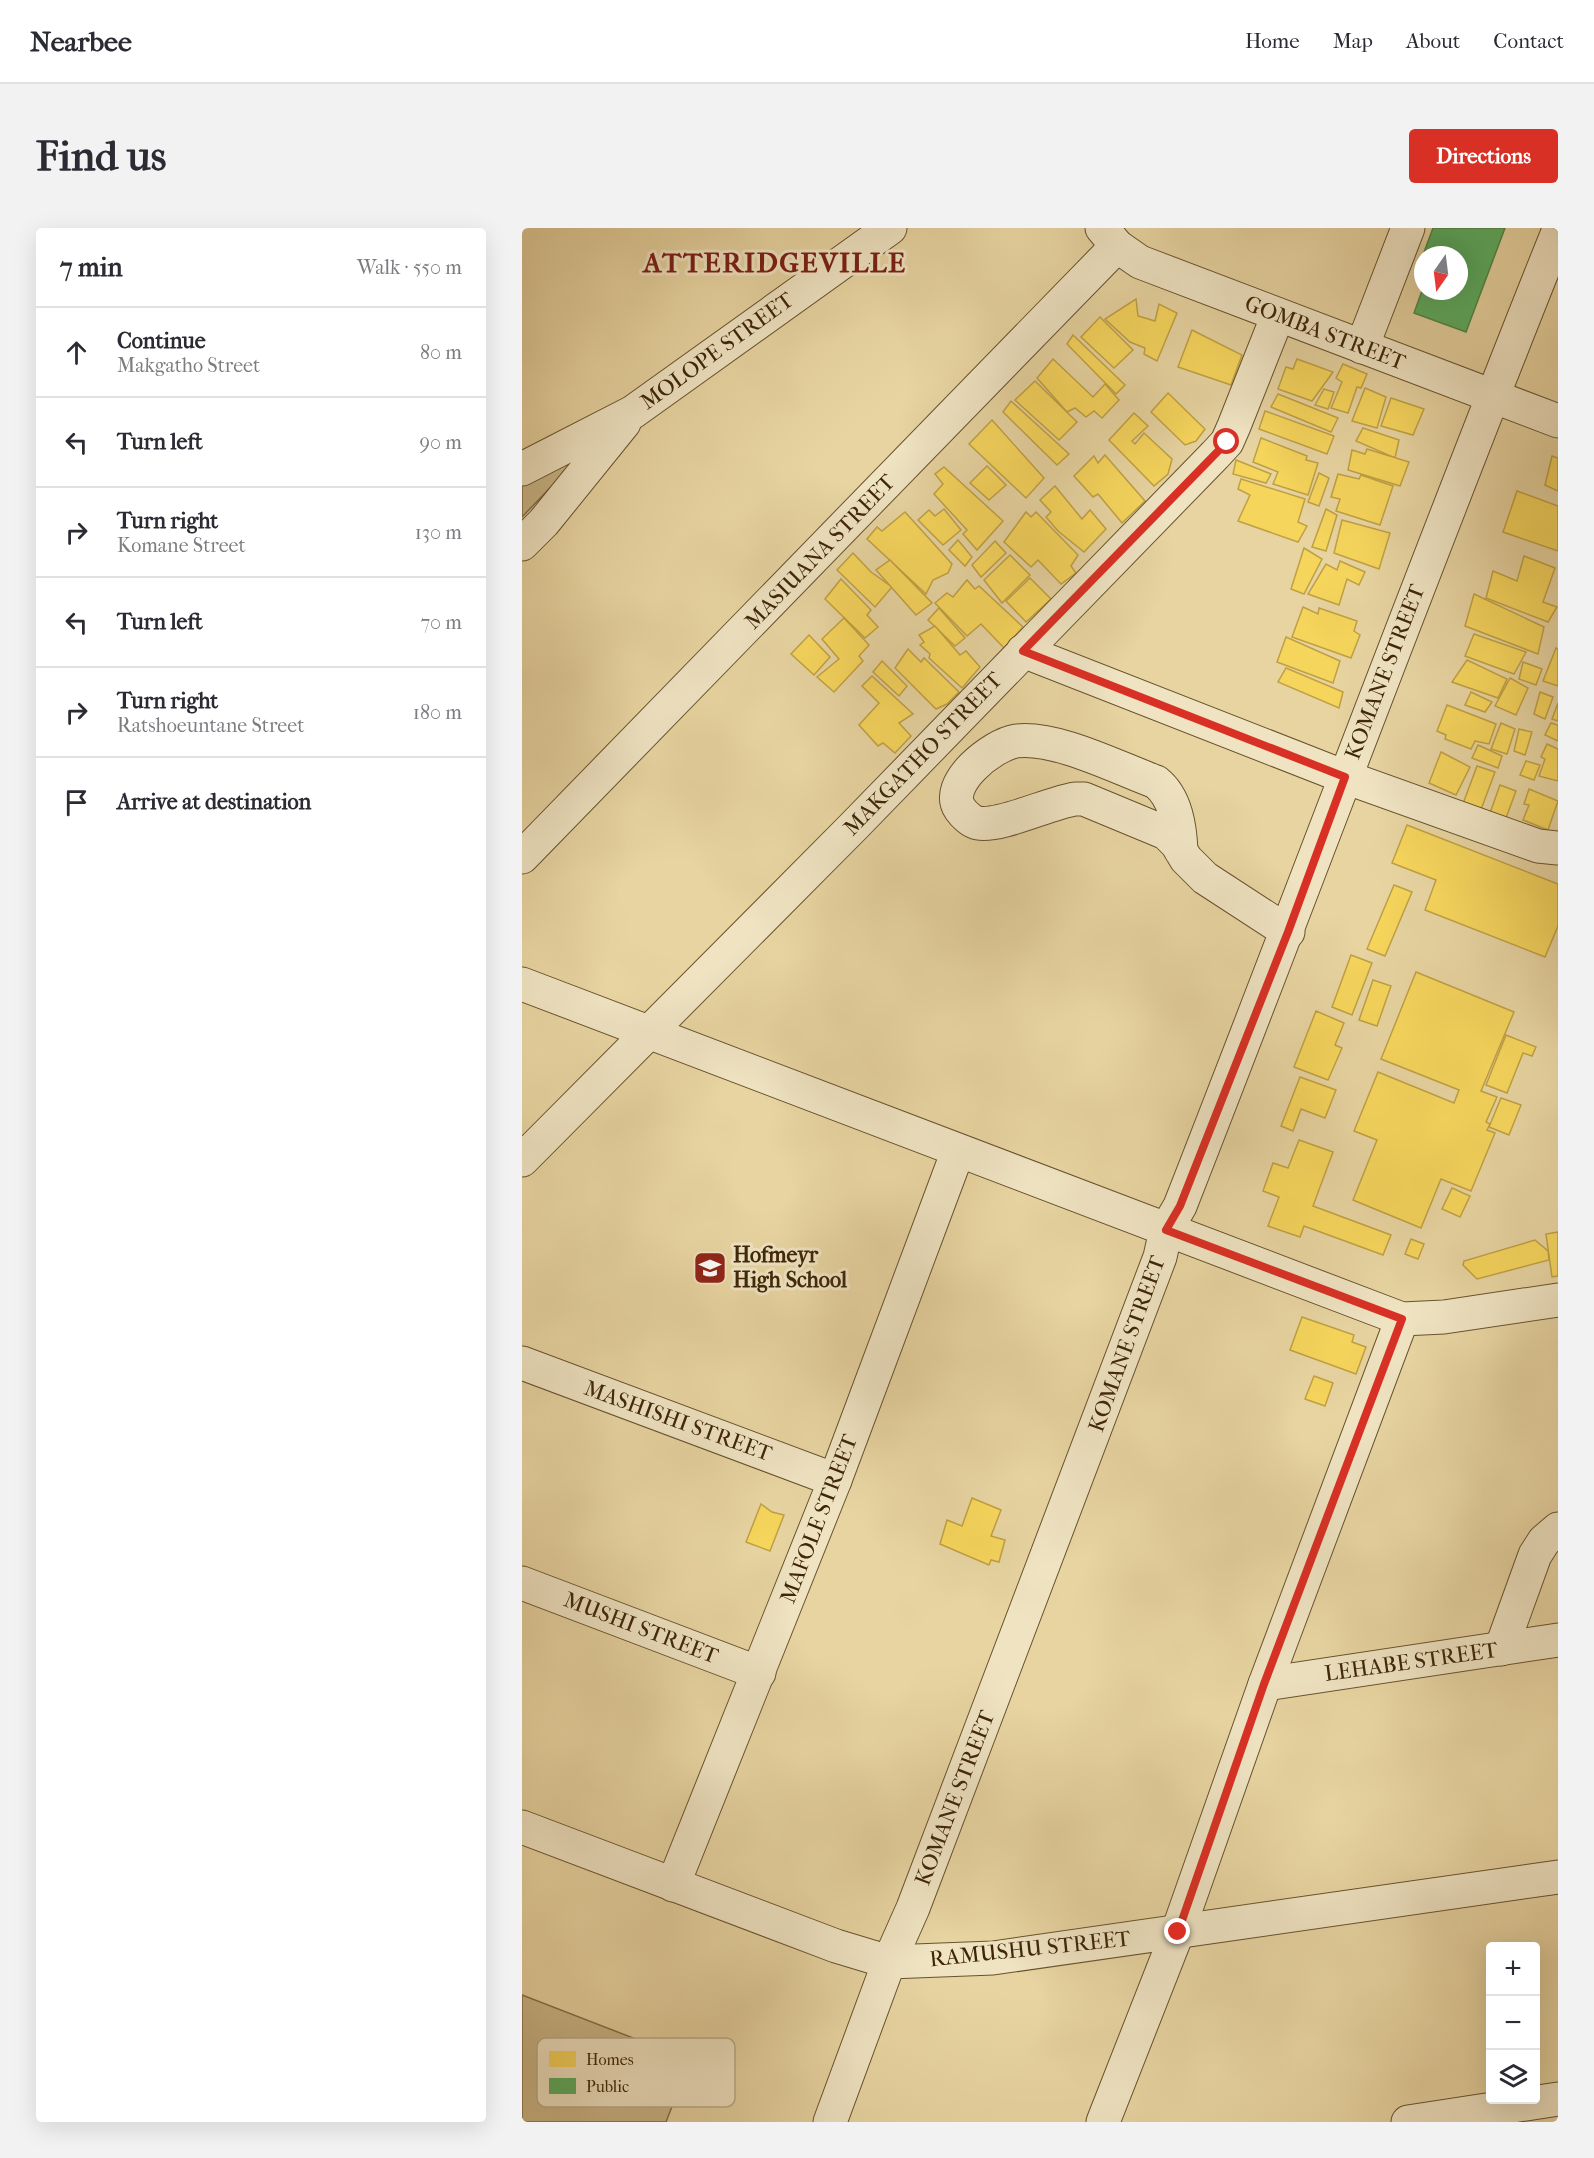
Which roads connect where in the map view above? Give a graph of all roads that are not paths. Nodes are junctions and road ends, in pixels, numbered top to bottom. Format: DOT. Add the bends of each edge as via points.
graph roads {
  1 [pos="890,228"];
  2 [pos="1408,228"];
  3 [pos="1558,232"];
  4 [pos="1109,237"];
  5 [pos="1278,315"];
  6 [pos="1362,347"];
  7 [pos="1492,396"];
  8 [pos="633,412"];
  9 [pos="1558,421"];
  10 [pos="522,469"];
  11 [pos="522,544"];
  12 [pos="1023,651"];
  13 [pos="1345,777"];
  14 [pos="1558,848"];
  15 [pos="1181,851"];
  16 [pos="522,857"];
  17 [pos="1288,932"];
  18 [pos="522,984"];
  19 [pos="648,1033"];
  20 [pos="958,1151"];
  21 [pos="522,1160"];
  22 [pos="1166,1230"];
  23 [pos="1558,1300"];
  24 [pos="1402,1319"];
  25 [pos="522,1364"];
  26 [pos="835,1480"];
  27 [pos="1558,1530"];
  28 [pos="522,1583"];
  29 [pos="1558,1640"];
  30 [pos="1500,1649"];
  31 [pos="759,1673"];
  32 [pos="1264,1684"];
  33 [pos="522,1827"];
  34 [pos="1558,1876"];
  35 [pos="673,1885"];
  36 [pos="1178,1932"];
  37 [pos="889,1962"];
  38 [pos="1558,2099"];
  39 [pos="830,2122"];
  40 [pos="1103,2122"];
  41 [pos="1408,2122"];
  1 -- 8 [label="street, MOLOPE STREET"];
  2 -- 6 [label="street"];
  3 -- 7 [label="street, KOMANE STREET"];
  4 -- 5 [label="street, GOMBA STREET" via="1140,262"];
  4 -- 16 [label="street, MASIUANA STREET"];
  5 -- 6 [label="street, GOMBA STREET"];
  5 -- 12 [label="street, MAKGATHO STREET" via="1227,442"];
  6 -- 7 [label="street, GOMBA STREET"];
  7 -- 9 [label="street, GOMBA STREET"];
  7 -- 13 [label="street, KOMANE STREET"];
  8 -- 10 [label="street, MOLOPE STREET"];
  8 -- 11 [label="street, MOLOPE STREET"];
  12 -- 13 [label="street"];
  12 -- 19 [label="street, MAKGATHO STREET"];
  13 -- 14 [label="street" via="1538,846"];
  13 -- 17 [label="street, KOMANE STREET"];
  15 -- 15 [label="street" via="1159,828 1084,799 1059,801 992,823 976,823 955,802 956,788 988,754 1014,742 1033,741 1066,749 1156,782 1165,789 1172,802"];
  15 -- 17 [label="street" via="1205,878"];
  17 -- 22 [label="street, KOMANE STREET" via="1180,1206"];
  18 -- 19 [label="street"];
  19 -- 20 [label="street"];
  19 -- 21 [label="street, MAKGATHO STREET"];
  20 -- 22 [label="street"];
  20 -- 26 [label="street, MAFOLE STREET"];
  22 -- 24 [label="street"];
  22 -- 37 [label="street, KOMANE STREET" via="1160,1257 913,1908"];
  23 -- 24 [label="street" via="1444,1317"];
  24 -- 32 [label="street"];
  25 -- 26 [label="street, MASHISHI STREET"];
  26 -- 31 [label="street, MAFOLE STREET"];
  27 -- 30 [label="street" via="1535,1555"];
  28 -- 31 [label="street, MUSHI STREET"];
  29 -- 30 [label="street, LEHABE STREET"];
  30 -- 32 [label="street, LEHABE STREET"];
  31 -- 35 [label="street, MAFOLE STREET"];
  32 -- 36 [label="street"];
  33 -- 35 [label="street, RAMUSHU STREET"];
  34 -- 36 [label="street, RAMUSHU STREET"];
  35 -- 37 [label="street, RAMUSHU STREET"];
  36 -- 37 [label="street, RAMUSHU STREET" via="993,1958"];
  36 -- 40 [label="street"];
  37 -- 39 [label="street, KOMANE STREET"];
  38 -- 41 [label="street"];
}
